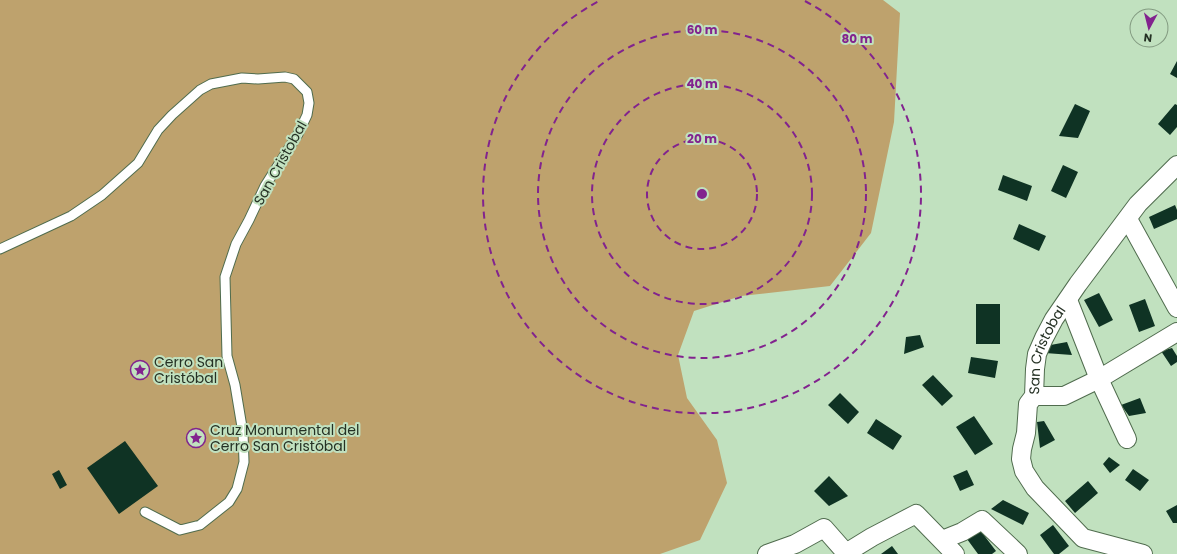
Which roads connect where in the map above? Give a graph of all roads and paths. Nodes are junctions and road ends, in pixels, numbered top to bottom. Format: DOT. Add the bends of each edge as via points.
graph roads {
  1 [pos="1177,165"];
  2 [pos="1128,219"];
  3 [pos="0,250"];
  4 [pos="1068,300"];
  5 [pos="1177,308"];
  6 [pos="1177,332"];
  7 [pos="1099,379"];
  8 [pos="1034,396"];
  9 [pos="1127,439"];
  10 [pos="145,512"];
  11 [pos="942,540"];
  12 [pos="798,549"];
  13 [pos="767,554"];
  14 [pos="955,554"];
  15 [pos="1018,554"];
  16 [pos="1143,554"];
  1 -- 2 [label="street, San Cristobal" via="1138,204"];
  2 -- 4 [label="street, San Cristobal"];
  2 -- 5 [label="street"];
  3 -- 10 [label="lane, San Cristobal" via="71,216 102,195 138,163 158,130 172,115 200,90 211,84 242,78 285,77 294,79 307,92 307,115 265,186 236,244 225,277 227,356 235,384 243,433 244,462 237,489 228,502 200,525 180,530"];
  4 -- 7 [label="street"];
  4 -- 8 [label="street, San Cristobal" via="1054,319 1038,354"];
  6 -- 7 [label="street"];
  7 -- 8 [label="street" via="1064,396"];
  7 -- 9 [label="street"];
  8 -- 16 [label="street, San Cristobal" via="1028,404 1021,459 1024,471 1035,488 1084,538"];
  11 -- 12 [label="street" via="916,514 846,553 824,528"];
  11 -- 14 [label="street"];
  11 -- 15 [label="street" via="982,520"];
  12 -- 13 [label="street"];
}
